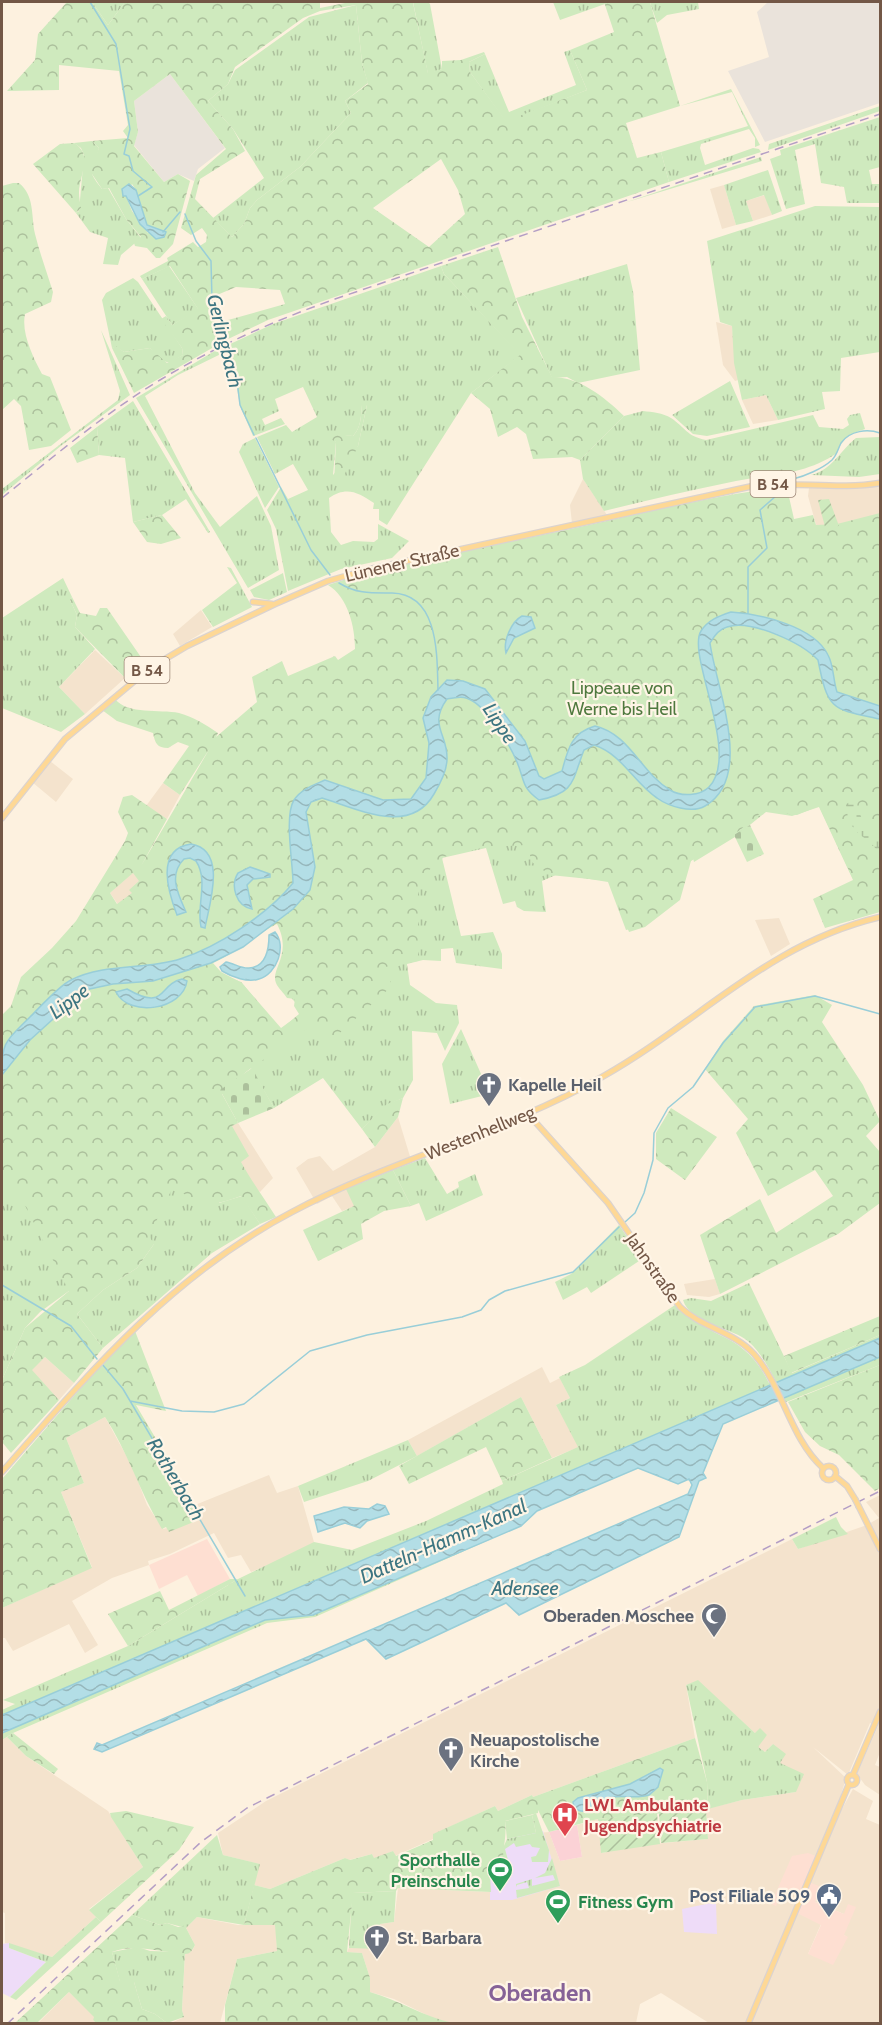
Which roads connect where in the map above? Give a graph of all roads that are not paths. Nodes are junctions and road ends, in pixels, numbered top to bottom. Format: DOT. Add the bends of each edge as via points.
graph roads {
  1 [pos="880,483"];
  2 [pos="253,602"];
  3 [pos="274,604"];
  4 [pos="2,818"];
  5 [pos="880,917"];
  6 [pos="529,1114"];
  7 [pos="823,1468"];
  8 [pos="2,1472"];
  9 [pos="835,1476"];
  10 [pos="880,1549"];
  11 [pos="880,1712"];
  12 [pos="748,2024"];
  1 -- 3 [label="main road, Lünener Straße / B 54" via="774,484 734,490 351,574"];
  2 -- 3 [label="main road"];
  3 -- 4 [label="main road, Lünener Straße / B 54" via="171,655 132,681 65,739"];
  5 -- 6 [label="main road, Westenhellweg" via="826,933 791,950 627,1062"];
  6 -- 7 [label="main road, Jahnstraße" via="603,1197 676,1303 696,1320 744,1344 755,1355 810,1453"];
  6 -- 8 [label="main road, Westenhellweg" via="339,1190 272,1222 195,1274 118,1342"];
  7 -- 9 [label="main road" via="833,1467"];
  7 -- 9 [label="main road" via="824,1478 830,1480"];
  9 -- 10 [label="main road, bridge" via="847,1486"];
  11 -- 12 [label="main road" via="853,1775 856,1783 849,1784"];
}
